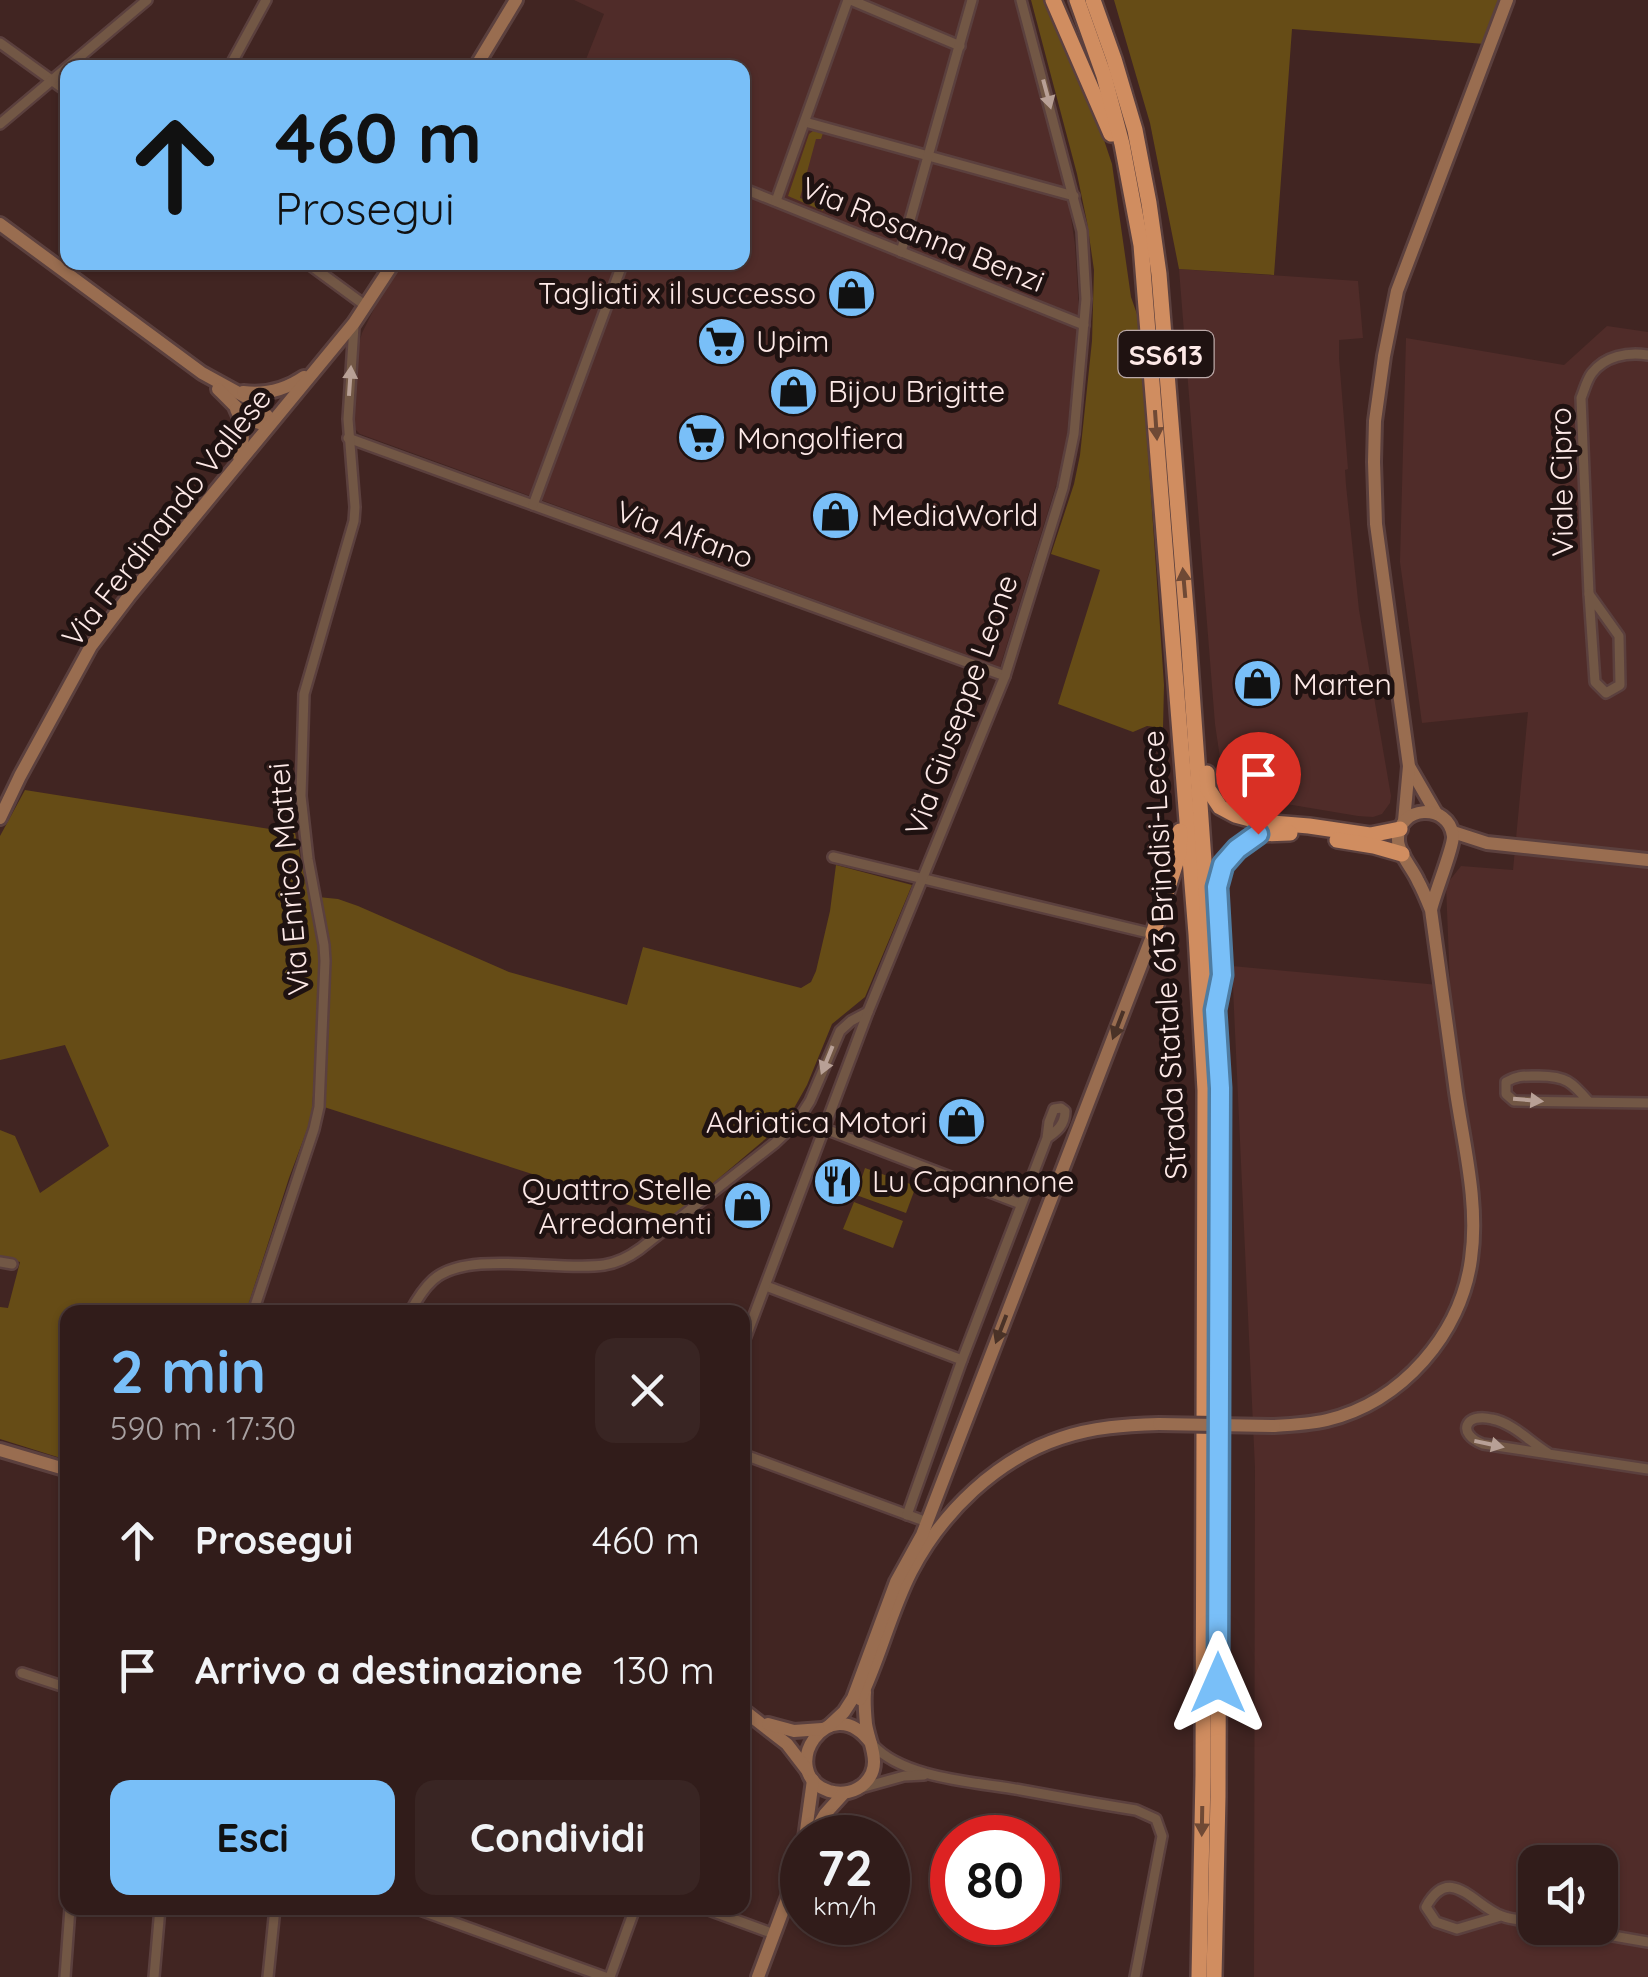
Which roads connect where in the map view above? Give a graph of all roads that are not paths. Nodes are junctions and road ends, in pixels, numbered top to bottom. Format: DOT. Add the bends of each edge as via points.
graph roads {
  1 [pos="147,0"];
  2 [pos="266,0"];
  3 [pos="516,0"];
  4 [pos="850,0"];
  5 [pos="972,0"];
  6 [pos="1020,0"];
  7 [pos="1053,0"];
  8 [pos="1077,0"];
  9 [pos="1093,0"];
  10 [pos="1102,0"];
  11 [pos="1507,0"];
  12 [pos="0,42"];
  13 [pos="960,46"];
  14 [pos="77,60"];
  15 [pos="234,60"];
  16 [pos="480,60"];
  17 [pos="60,74"];
  18 [pos="52,81"];
  19 [pos="60,86"];
  20 [pos="805,122"];
  21 [pos="0,124"];
  22 [pos="1134,130"];
  23 [pos="928,156"];
  24 [pos="750,191"];
  25 [pos="1074,196"];
  26 [pos="776,202"];
  27 [pos="0,224"];
  28 [pos="902,252"];
  29 [pos="60,268"];
  30 [pos="62,270"];
  31 [pos="317,270"];
  32 [pos="389,270"];
  33 [pos="619,270"];
  34 [pos="1147,304"];
  35 [pos="366,306"];
  36 [pos="354,323"];
  37 [pos="1084,325"];
  38 [pos="1648,355"];
  39 [pos="314,370"];
  40 [pos="231,395"];
  41 [pos="270,425"];
  42 [pos="348,438"];
  43 [pos="234,469"];
  44 [pos="533,505"];
  45 [pos="1589,594"];
  46 [pos="1188,634"];
  47 [pos="1006,676"];
  48 [pos="1177,703"];
  49 [pos="1409,766"];
  50 [pos="1436,813"];
  51 [pos="0,818"];
  52 [pos="1402,825"];
  53 [pos="1452,832"];
  54 [pos="1487,844"];
  55 [pos="1449,853"];
  56 [pos="833,857"];
  57 [pos="1405,857"];
  58 [pos="1648,860"];
  59 [pos="922,879"];
  60 [pos="1430,910"];
  61 [pos="1153,934"];
  62 [pos="1215,1010"];
  63 [pos="868,1012"];
  64 [pos="1589,1102"];
  65 [pos="1648,1103"];
  66 [pos="799,1119"];
  67 [pos="824,1130"];
  68 [pos="1047,1138"];
  69 [pos="1021,1204"];
  70 [pos="0,1262"];
  71 [pos="12,1264"];
  72 [pos="766,1286"];
  73 [pos="255,1305"];
  74 [pos="415,1305"];
  75 [pos="750,1326"];
  76 [pos="962,1360"];
  77 [pos="0,1450"];
  78 [pos="1548,1453"];
  79 [pos="750,1457"];
  80 [pos="60,1468"];
  81 [pos="1648,1469"];
  82 [pos="907,1515"];
  83 [pos="927,1522"];
  84 [pos="22,1673"];
  85 [pos="60,1685"];
  86 [pos="866,1686"];
  87 [pos="750,1714"];
  88 [pos="750,1716"];
  89 [pos="830,1726"];
  90 [pos="871,1743"];
  91 [pos="936,1775"];
  92 [pos="811,1776"];
  93 [pos="850,1792"];
  94 [pos="809,1815"];
  95 [pos="824,1815"];
  96 [pos="69,1915"];
  97 [pos="159,1915"];
  98 [pos="274,1915"];
  99 [pos="434,1915"];
  100 [pos="631,1915"];
  101 [pos="722,1915"];
  102 [pos="1501,1916"];
  103 [pos="780,1918"];
  104 [pos="1518,1919"];
  105 [pos="774,1934"];
  106 [pos="1618,1937"];
  107 [pos="1648,1942"];
  108 [pos="64,1977"];
  109 [pos="154,1977"];
  110 [pos="268,1977"];
  111 [pos="607,1977"];
  112 [pos="758,1977"];
  113 [pos="1135,1977"];
  114 [pos="1199,1977"];
  115 [pos="1214,1977"];
  1 -- 14 [label="street"];
  2 -- 15 [label="street"];
  3 -- 16 [label="street"];
  4 -- 13 [label="street"];
  4 -- 20 [label="street"];
  5 -- 13 [label="street"];
  6 -- 25 [label="street, Via Giuseppe Leone, one-way"];
  7 -- 34 [label="highway" via="1111,134"];
  8 -- 34 [label="highway, Strada Statale 613 Brindisi-Lecce / SS613" via="1122,144"];
  9 -- 22 [label="highway, Strada Statale 613 Brindisi-Lecce / SS613"];
  10 -- 22 [label="highway"];
  11 -- 49 [label="street" via="1397,291 1379,389 1376,524"];
  12 -- 18 [label="street"];
  13 -- 23 [label="street"];
  17 -- 18 [label="street"];
  18 -- 19 [label="street"];
  18 -- 21 [label="street"];
  20 -- 23 [label="street"];
  20 -- 26 [label="street"];
  46 -- 22 [label="highway, Strada Statale 613 Brindisi-Lecce / SS613, one-way" via="1160,274"];
  23 -- 25 [label="street"];
  23 -- 28 [label="street"];
  24 -- 26 [label="street, Via Rosanna Benzi"];
  25 -- 37 [label="street, Via Giuseppe Leone" via="1085,262"];
  26 -- 28 [label="street, Via Rosanna Benzi"];
  27 -- 29 [label="street"];
  28 -- 37 [label="street, Via Rosanna Benzi"];
  30 -- 40 [label="street"];
  31 -- 35 [label="street"];
  32 -- 35 [label="street, Via Ferdinando Vallese"];
  33 -- 44 [label="street"];
  34 -- 48 [label="highway, Strada Statale 613 Brindisi-Lecce / SS613, one-way"];
  35 -- 36 [label="street, Via Ferdinando Vallese"];
  36 -- 39 [label="street, Via Ferdinando Vallese"];
  42 -- 36 [label="street, Via Enrico Mattei, one-way"];
  37 -- 47 [label="street, Via Giuseppe Leone" via="1063,488"];
  38 -- 45 [label="street, Viale Cipro" via="1613,357 1591,374 1582,398"];
  39 -- 40 [label="street" via="275,391"];
  39 -- 41 [label="street, Via Ferdinando Vallese"];
  40 -- 41 [label="street" via="251,420"];
  40 -- 43 [label="street" via="244,438"];
  41 -- 43 [label="street, Via Ferdinando Vallese"];
  42 -- 44 [label="street, Via Alfano"];
  42 -- 73 [label="street, Via Enrico Mattei" via="354,521 304,694 301,796 324,945 319,1107"];
  43 -- 51 [label="street, Via Ferdinando Vallese" via="92,646"];
  44 -- 47 [label="street, Via Alfano"];
  45 -- 45 [label="street, Viale Cipro" via="1594,682 1606,693 1620,685 1619,636"];
  46 -- 52 [label="highway" via="1198,667 1208,789 1220,807 1261,822 1370,835"];
  46 -- 62 [label="highway, Strada Statale 613 Brindisi-Lecce / SS613"];
  47 -- 59 [label="street, Via Giuseppe Leone"];
  48 -- 61 [label="highway" via="1172,721 1179,852"];
  48 -- 114 [label="highway, Strada Statale 613 Brindisi-Lecce / SS613, one-way" via="1205,1090"];
  49 -- 50 [label="street"];
  49 -- 52 [label="street"];
  50 -- 52 [label="street" via="1418,812"];
  50 -- 53 [label="street"];
  52 -- 57 [label="street" via="1398,846"];
  53 -- 54 [label="street"];
  53 -- 55 [label="street"];
  54 -- 55 [label="street"];
  54 -- 58 [label="street"];
  55 -- 57 [label="street" via="1428,866"];
  55 -- 60 [label="street"];
  56 -- 59 [label="street"];
  57 -- 60 [label="street"];
  57 -- 62 [label="highway" via="1288,832 1258,834 1237,849 1217,887 1222,975"];
  59 -- 61 [label="street"];
  59 -- 63 [label="street, Via Giuseppe Leone"];
  60 -- 86 [label="street, bridge" via="1472,1200 1472,1256 1444,1334 1405,1380 1341,1416 1274,1426 1121,1426 1037,1447 987,1478 924,1549"];
  61 -- 83 [label="street, one-way"];
  62 -- 115 [label="highway, Strada Statale 613 Brindisi-Lecce / SS613" via="1220,1088"];
  63 -- 66 [label="street, one-way" via="840,1031"];
  63 -- 67 [label="street, Via Giuseppe Leone"];
  64 -- 64 [label="street, one-way" via="1560,1076 1506,1082 1514,1101"];
  64 -- 65 [label="street"];
  66 -- 67 [label="street"];
  66 -- 74 [label="street" via="630,1256 596,1266 466,1265 432,1280"];
  67 -- 69 [label="street"];
  67 -- 72 [label="street, Via Giuseppe Leone"];
  68 -- 69 [label="street"];
  69 -- 76 [label="street"];
  70 -- 71 [label="street"];
  72 -- 75 [label="street, Via Giuseppe Leone"];
  72 -- 76 [label="street"];
  76 -- 82 [label="street"];
  77 -- 80 [label="street"];
  78 -- 78 [label="street, one-way" via="1502,1422 1478,1416 1467,1425 1471,1440"];
  78 -- 81 [label="street"];
  79 -- 82 [label="street"];
  82 -- 83 [label="street"];
  83 -- 89 [label="street" via="896,1582 853,1698"];
  84 -- 85 [label="street"];
  86 -- 89 [label="street" via="854,1709"];
  86 -- 90 [label="street"];
  87 -- 89 [label="street" via="794,1731"];
  88 -- 92 [label="street" via="788,1744"];
  89 -- 90 [label="street" via="856,1728"];
  89 -- 92 [label="street" via="810,1742"];
  90 -- 91 [label="street" via="901,1764"];
  90 -- 93 [label="street" via="871,1775"];
  91 -- 93 [label="street" via="904,1776"];
  91 -- 113 [label="street" via="1136,1810 1156,1820 1162,1836"];
  92 -- 93 [label="street" via="822,1788"];
  92 -- 94 [label="street"];
  93 -- 95 [label="street"];
  96 -- 108 [label="street"];
  97 -- 109 [label="street"];
  98 -- 110 [label="street"];
  99 -- 111 [label="street"];
  100 -- 111 [label="street"];
  101 -- 105 [label="street"];
  102 -- 102 [label="street" via="1446,1887 1426,1907 1436,1922 1456,1929"];
  102 -- 104 [label="street"];
  103 -- 105 [label="street"];
  105 -- 112 [label="street"];
  106 -- 107 [label="street"];
}
